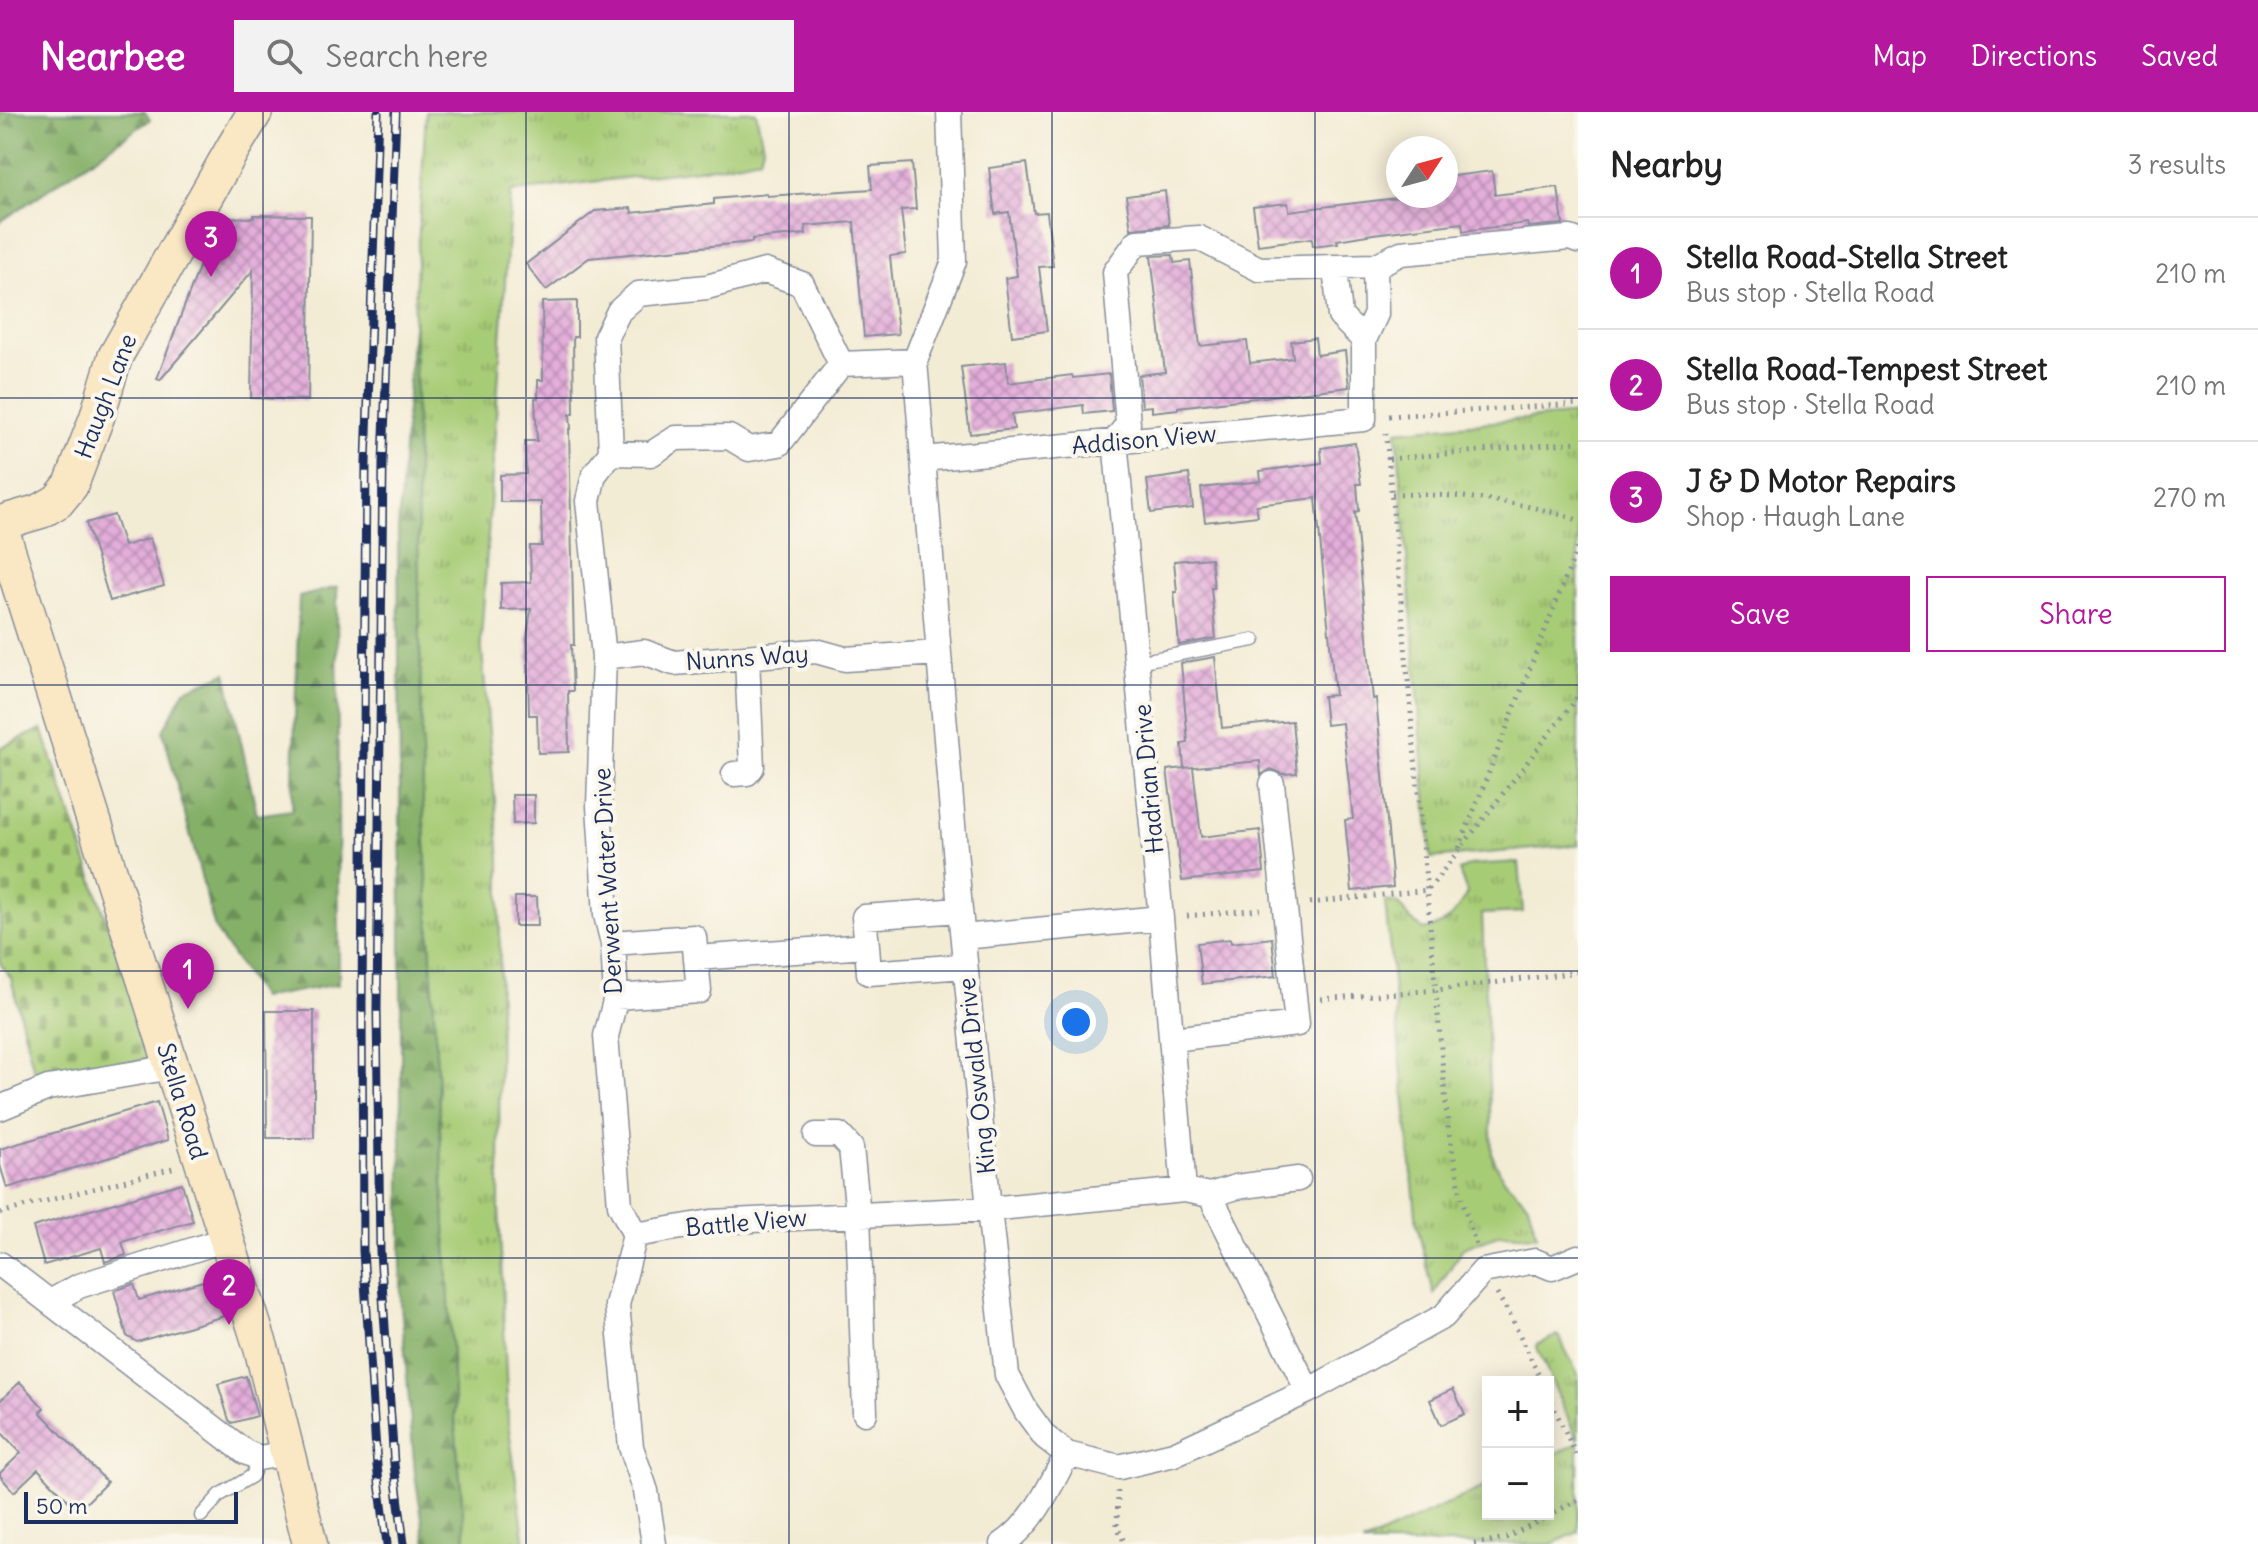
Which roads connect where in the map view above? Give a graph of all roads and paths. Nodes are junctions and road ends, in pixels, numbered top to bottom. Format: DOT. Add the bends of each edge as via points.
graph roads {
  1 [pos="255,112"];
  2 [pos="949,112"];
  3 [pos="1578,241"];
  4 [pos="1375,266"];
  5 [pos="1335,268"];
  6 [pos="1364,340"];
  7 [pos="915,361"];
  8 [pos="841,364"];
  9 [pos="1578,404"];
  10 [pos="1374,418"];
  11 [pos="1115,441"];
  12 [pos="1578,442"];
  13 [pos="611,453"];
  14 [pos="923,459"];
  15 [pos="1389,459"];
  16 [pos="1392,494"];
  17 [pos="1578,520"];
  18 [pos="0,524"];
  19 [pos="1578,547"];
  20 [pos="1254,640"];
  21 [pos="938,653"];
  22 [pos="604,657"];
  23 [pos="747,658"];
  24 [pos="1137,662"];
  25 [pos="1578,697"];
  26 [pos="734,774"];
  27 [pos="1272,784"];
  28 [pos="1456,854"];
  29 [pos="1428,890"];
  30 [pos="1284,906"];
  31 [pos="960,910"];
  32 [pos="1161,918"];
  33 [pos="963,937"];
  34 [pos="613,943"];
  35 [pos="867,946"];
  36 [pos="696,958"];
  37 [pos="965,966"];
  38 [pos="1578,972"];
  39 [pos="1437,990"];
  40 [pos="616,997"];
  41 [pos="1294,1000"];
  42 [pos="1173,1039"];
  43 [pos="172,1067"];
  44 [pos="0,1108"];
  45 [pos="816,1135"];
  46 [pos="201,1160"];
  47 [pos="1298,1179"];
  48 [pos="1184,1190"];
  49 [pos="1210,1195"];
  50 [pos="989,1209"];
  51 [pos="0,1213"];
  52 [pos="858,1214"];
  53 [pos="635,1235"];
  54 [pos="227,1239"];
  55 [pos="1578,1257"];
  56 [pos="0,1264"];
  57 [pos="1483,1271"];
  58 [pos="50,1302"];
  59 [pos="1539,1376"];
  60 [pos="1308,1391"];
  61 [pos="1554,1408"];
  62 [pos="865,1413"];
  63 [pos="1067,1454"];
  64 [pos="273,1455"];
  65 [pos="1578,1459"];
  66 [pos="1119,1467"];
  67 [pos="1578,1500"];
  68 [pos="201,1516"];
  69 [pos="310,1544"];
  70 [pos="654,1544"];
  71 [pos="1003,1544"];
  72 [pos="1125,1544"];
  73 [pos="1474,1544"];
  1 -- 18 [label="main road, Haugh Lane" via="115,357 71,485 41,511"];
  2 -- 7 [label="street, King Oswald Drive" via="954,261"];
  3 -- 4 [label="street" via="1401,253"];
  4 -- 5 [label="street"];
  4 -- 6 [label="street" via="1376,314"];
  5 -- 6 [label="street" via="1340,316"];
  5 -- 11 [label="street" via="1259,269 1199,238 1137,242 1115,272 1128,424"];
  6 -- 10 [label="street"];
  7 -- 8 [label="street"];
  7 -- 14 [label="street, King Oswald Drive"];
  8 -- 13 [label="street" via="779,444 749,449 729,437 676,438 651,454"];
  8 -- 13 [label="street" via="802,284 765,271 707,287 638,294 619,311 606,337"];
  9 -- 10 [label="path"];
  10 -- 11 [label="street, Addison View"];
  10 -- 15 [label="path"];
  11 -- 14 [label="street, Addison View"];
  11 -- 24 [label="street, Hadrian Drive"];
  12 -- 15 [label="path"];
  13 -- 22 [label="street, Derwent Water Drive" via="594,475 588,501"];
  14 -- 21 [label="street, King Oswald Drive"];
  15 -- 16 [label="path"];
  16 -- 17 [label="path" via="1497,501"];
  16 -- 29 [label="path"];
  18 -- 43 [label="main road, Stella Road"];
  19 -- 28 [label="path"];
  20 -- 24 [label="lane"];
  21 -- 23 [label="street, Nunns Way" via="845,659 816,651"];
  21 -- 31 [label="street, King Oswald Drive"];
  22 -- 23 [label="street, Nunns Way" via="644,652 674,663"];
  22 -- 34 [label="street, Derwent Water Drive" via="599,806 606,915"];
  23 -- 26 [label="street" via="752,767"];
  24 -- 32 [label="street, Hadrian Drive"];
  25 -- 28 [label="path"];
  27 -- 30 [label="street"];
  28 -- 29 [label="path"];
  29 -- 30 [label="path"];
  29 -- 39 [label="path"];
  30 -- 32 [label="path"];
  30 -- 41 [label="street"];
  31 -- 33 [label="street, King Oswald Drive"];
  31 -- 35 [label="street" via="864,917"];
  32 -- 33 [label="street"];
  32 -- 42 [label="street, Hadrian Drive"];
  33 -- 37 [label="street, King Oswald Drive"];
  34 -- 36 [label="street" via="694,937"];
  34 -- 40 [label="street, Derwent Water Drive"];
  35 -- 36 [label="street"];
  35 -- 37 [label="street" via="869,973"];
  36 -- 40 [label="street" via="699,991"];
  37 -- 50 [label="street, King Oswald Drive"];
  38 -- 39 [label="path"];
  39 -- 41 [label="path"];
  39 -- 57 [label="path" via="1448,1127"];
  40 -- 53 [label="street, Derwent Water Drive" via="606,1036 608,1067 620,1205"];
  41 -- 42 [label="street" via="1297,1024"];
  42 -- 48 [label="street, Hadrian Drive"];
  43 -- 44 [label="street" via="48,1088"];
  43 -- 46 [label="main road, Stella Road"];
  45 -- 52 [label="street" via="839,1135 851,1148"];
  46 -- 51 [label="path"];
  46 -- 54 [label="main road, Stella Road"];
  47 -- 49 [label="street"];
  48 -- 49 [label="street, Battle View"];
  48 -- 50 [label="street, Battle View"];
  49 -- 60 [label="street"];
  50 -- 52 [label="street, Battle View"];
  50 -- 63 [label="street, King Oswald Drive" via="1007,1375 1045,1437"];
  52 -- 53 [label="street, Battle View" via="711,1222"];
  52 -- 62 [label="street"];
  53 -- 70 [label="street" via="617,1305 631,1447 646,1491"];
  54 -- 58 [label="street" via="79,1286"];
  54 -- 64 [label="main road, Stella Road" via="262,1351"];
  55 -- 57 [label="street" via="1552,1268 1535,1261"];
  56 -- 58 [label="street"];
  57 -- 59 [label="path"];
  57 -- 60 [label="street, King Oswald Drive" via="1444,1316"];
  58 -- 64 [label="street" via="228,1441 245,1452"];
  60 -- 66 [label="street, King Oswald Drive" via="1174,1454"];
  61 -- 65 [label="path"];
  63 -- 66 [label="street, King Oswald Drive"];
  63 -- 71 [label="street" via="1040,1504 1017,1535"];
  64 -- 68 [label="lane"];
  64 -- 69 [label="main road, Stella Road"];
  66 -- 72 [label="path" via="1117,1526"];
  67 -- 73 [label="path" via="1506,1538"];
}
